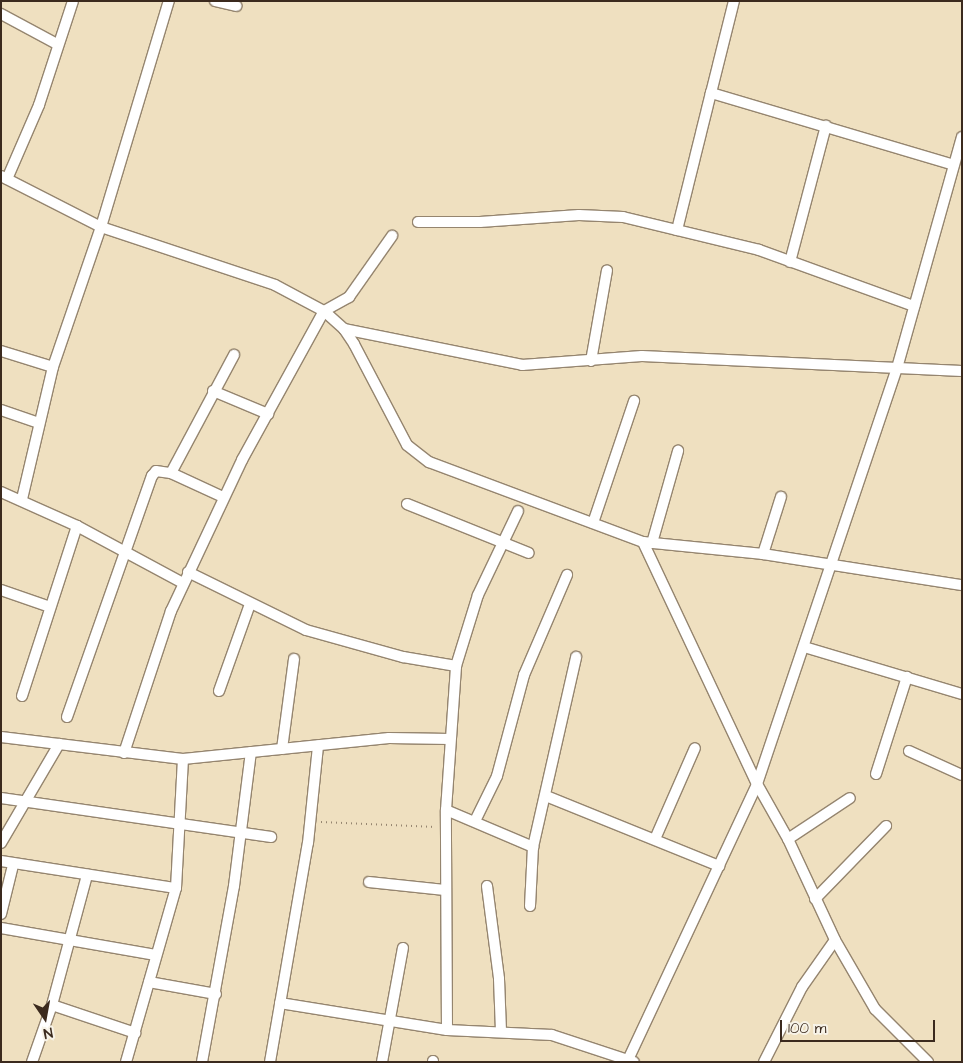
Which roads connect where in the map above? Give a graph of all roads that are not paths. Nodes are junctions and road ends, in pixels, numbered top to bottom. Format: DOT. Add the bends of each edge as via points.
graph roads {
  1 [pos="73,1"];
  2 [pos="169,1"];
  3 [pos="215,1"];
  4 [pos="734,1"];
  5 [pos="236,6"];
  6 [pos="1,14"];
  7 [pos="57,44"];
  8 [pos="711,93"];
  9 [pos="826,126"];
  10 [pos="962,136"];
  11 [pos="954,165"];
  12 [pos="4,178"];
  13 [pos="418,222"];
  14 [pos="101,227"];
  15 [pos="677,230"];
  16 [pos="392,236"];
  17 [pos="790,262"];
  18 [pos="607,270"];
  19 [pos="914,306"];
  20 [pos="324,311"];
  21 [pos="344,329"];
  22 [pos="1,351"];
  23 [pos="234,354"];
  24 [pos="591,361"];
  25 [pos="53,367"];
  26 [pos="897,368"];
  27 [pos="962,370"];
  28 [pos="213,391"];
  29 [pos="634,401"];
  30 [pos="1,410"];
  31 [pos="268,414"];
  32 [pos="39,423"];
  33 [pos="678,451"];
  34 [pos="171,472"];
  35 [pos="1,492"];
  36 [pos="781,496"];
  37 [pos="223,497"];
  38 [pos="22,499"];
  39 [pos="407,504"];
  40 [pos="518,511"];
  41 [pos="592,523"];
  42 [pos="77,526"];
  43 [pos="503,542"];
  44 [pos="648,542"];
  45 [pos="123,552"];
  46 [pos="529,553"];
  47 [pos="763,554"];
  48 [pos="831,564"];
  49 [pos="188,572"];
  50 [pos="567,575"];
  51 [pos="183,583"];
  52 [pos="962,585"];
  53 [pos="1,590"];
  54 [pos="250,604"];
  55 [pos="50,607"];
  56 [pos="804,647"];
  57 [pos="576,657"];
  58 [pos="294,659"];
  59 [pos="456,666"];
  60 [pos="907,677"];
  61 [pos="219,691"];
  62 [pos="962,694"];
  63 [pos="22,696"];
  64 [pos="67,717"];
  65 [pos="1,737"];
  66 [pos="450,739"];
  67 [pos="58,744"];
  68 [pos="318,746"];
  69 [pos="695,748"];
  70 [pos="282,749"];
  71 [pos="909,751"];
  72 [pos="251,752"];
  73 [pos="124,753"];
  74 [pos="183,759"];
  75 [pos="876,774"];
  76 [pos="962,775"];
  77 [pos="757,784"];
  78 [pos="546,796"];
  79 [pos="1,798"];
  80 [pos="850,798"];
  81 [pos="25,802"];
  82 [pos="446,810"];
  83 [pos="475,821"];
  84 [pos="180,826"];
  85 [pos="886,826"];
  86 [pos="241,832"];
  87 [pos="271,837"];
  88 [pos="655,838"];
  89 [pos="788,838"];
  90 [pos="1,843"];
  91 [pos="533,847"];
  92 [pos="1,861"];
  93 [pos="13,865"];
  94 [pos="719,866"];
  95 [pos="87,875"];
  96 [pos="369,882"];
  97 [pos="487,886"];
  98 [pos="176,888"];
  99 [pos="445,890"];
  100 [pos="814,899"];
  101 [pos="530,906"];
  102 [pos="1,914"];
  103 [pos="1,928"];
  104 [pos="70,940"];
  105 [pos="835,940"];
  106 [pos="403,948"];
  107 [pos="156,955"];
  108 [pos="149,982"];
  109 [pos="216,994"];
  110 [pos="280,1003"];
  111 [pos="52,1005"];
  112 [pos="391,1022"];
  113 [pos="447,1030"];
  114 [pos="135,1032"];
  115 [pos="501,1032"];
  116 [pos="630,1061"];
  117 [pos="32,1062"];
  118 [pos="126,1062"];
  119 [pos="202,1062"];
  120 [pos="270,1062"];
  121 [pos="382,1062"];
  122 [pos="764,1062"];
  123 [pos="928,1062"];
  1 -- 7 [label="street"];
  2 -- 14 [label="street"];
  3 -- 5 [label="street"];
  4 -- 8 [label="street"];
  6 -- 7 [label="street"];
  7 -- 12 [label="street" via="39,105"];
  8 -- 9 [label="street"];
  8 -- 15 [label="street"];
  9 -- 11 [label="street"];
  9 -- 17 [label="street"];
  10 -- 11 [label="street"];
  11 -- 19 [label="street"];
  12 -- 14 [label="street"];
  13 -- 15 [label="street" via="623,216"];
  14 -- 20 [label="street" via="275,285"];
  14 -- 25 [label="street"];
  15 -- 17 [label="street" via="759,250"];
  16 -- 20 [label="street" via="349,297"];
  17 -- 19 [label="street"];
  18 -- 24 [label="street"];
  19 -- 26 [label="street"];
  20 -- 21 [label="street"];
  20 -- 31 [label="street"];
  21 -- 24 [label="street" via="522,365"];
  21 -- 41 [label="street" via="407,445 429,462"];
  22 -- 25 [label="street"];
  23 -- 28 [label="street"];
  24 -- 26 [label="street" via="642,356"];
  25 -- 32 [label="street"];
  26 -- 27 [label="street"];
  26 -- 48 [label="street"];
  28 -- 31 [label="street"];
  28 -- 34 [label="street"];
  29 -- 41 [label="street"];
  30 -- 32 [label="street"];
  31 -- 37 [label="street"];
  32 -- 38 [label="street"];
  33 -- 44 [label="street"];
  34 -- 37 [label="street"];
  34 -- 45 [label="street" via="154,472"];
  35 -- 38 [label="street"];
  36 -- 47 [label="street"];
  37 -- 49 [label="street"];
  38 -- 42 [label="street"];
  39 -- 43 [label="street"];
  40 -- 43 [label="street"];
  41 -- 44 [label="street"];
  42 -- 45 [label="street"];
  42 -- 55 [label="street"];
  43 -- 46 [label="street"];
  43 -- 59 [label="street" via="478,595"];
  44 -- 47 [label="street"];
  44 -- 77 [label="street"];
  45 -- 51 [label="street"];
  45 -- 64 [label="street"];
  47 -- 48 [label="street"];
  48 -- 52 [label="street"];
  48 -- 56 [label="street"];
  49 -- 51 [label="street"];
  49 -- 54 [label="street"];
  50 -- 83 [label="street" via="524,675 497,776"];
  51 -- 73 [label="street"];
  53 -- 55 [label="street"];
  54 -- 59 [label="street" via="306,630 339,641"];
  54 -- 61 [label="street"];
  55 -- 63 [label="street"];
  56 -- 60 [label="street"];
  56 -- 77 [label="street"];
  57 -- 78 [label="street"];
  58 -- 70 [label="street"];
  59 -- 66 [label="street"];
  60 -- 62 [label="street"];
  60 -- 75 [label="street"];
  65 -- 67 [label="street"];
  66 -- 68 [label="street" via="389,738"];
  66 -- 82 [label="street"];
  67 -- 73 [label="street"];
  67 -- 81 [label="street"];
  68 -- 70 [label="street"];
  68 -- 110 [label="street" via="310,821"];
  69 -- 88 [label="street"];
  70 -- 72 [label="street"];
  71 -- 76 [label="street"];
  72 -- 74 [label="street"];
  72 -- 86 [label="street"];
  73 -- 74 [label="street"];
  74 -- 84 [label="street"];
  77 -- 89 [label="street"];
  77 -- 94 [label="street"];
  78 -- 88 [label="street"];
  78 -- 91 [label="street"];
  79 -- 81 [label="street"];
  80 -- 89 [label="street"];
  81 -- 84 [label="street"];
  81 -- 90 [label="street"];
  82 -- 83 [label="street"];
  82 -- 99 [label="street"];
  83 -- 91 [label="street"];
  84 -- 86 [label="street"];
  84 -- 98 [label="street"];
  85 -- 100 [label="street"];
  86 -- 87 [label="street"];
  86 -- 109 [label="street"];
  88 -- 94 [label="street"];
  89 -- 100 [label="street"];
  91 -- 101 [label="street"];
  92 -- 93 [label="street"];
  93 -- 95 [label="street"];
  93 -- 102 [label="street"];
  94 -- 116 [label="street"];
  95 -- 98 [label="street"];
  95 -- 104 [label="street"];
  96 -- 99 [label="street"];
  97 -- 115 [label="street" via="499,979"];
  98 -- 107 [label="street"];
  99 -- 113 [label="street"];
  100 -- 105 [label="street"];
  103 -- 104 [label="street"];
  104 -- 107 [label="street"];
  104 -- 111 [label="street"];
  105 -- 122 [label="street" via="802,987"];
  105 -- 123 [label="street" via="876,1009"];
  106 -- 112 [label="street"];
  107 -- 108 [label="street"];
  108 -- 109 [label="street"];
  108 -- 114 [label="street"];
  109 -- 119 [label="street"];
  110 -- 112 [label="street"];
  110 -- 120 [label="street"];
  111 -- 114 [label="street"];
  111 -- 117 [label="street"];
  112 -- 113 [label="street"];
  112 -- 121 [label="street"];
  113 -- 115 [label="street"];
  114 -- 118 [label="street"];
  115 -- 116 [label="street" via="552,1035"];
}
